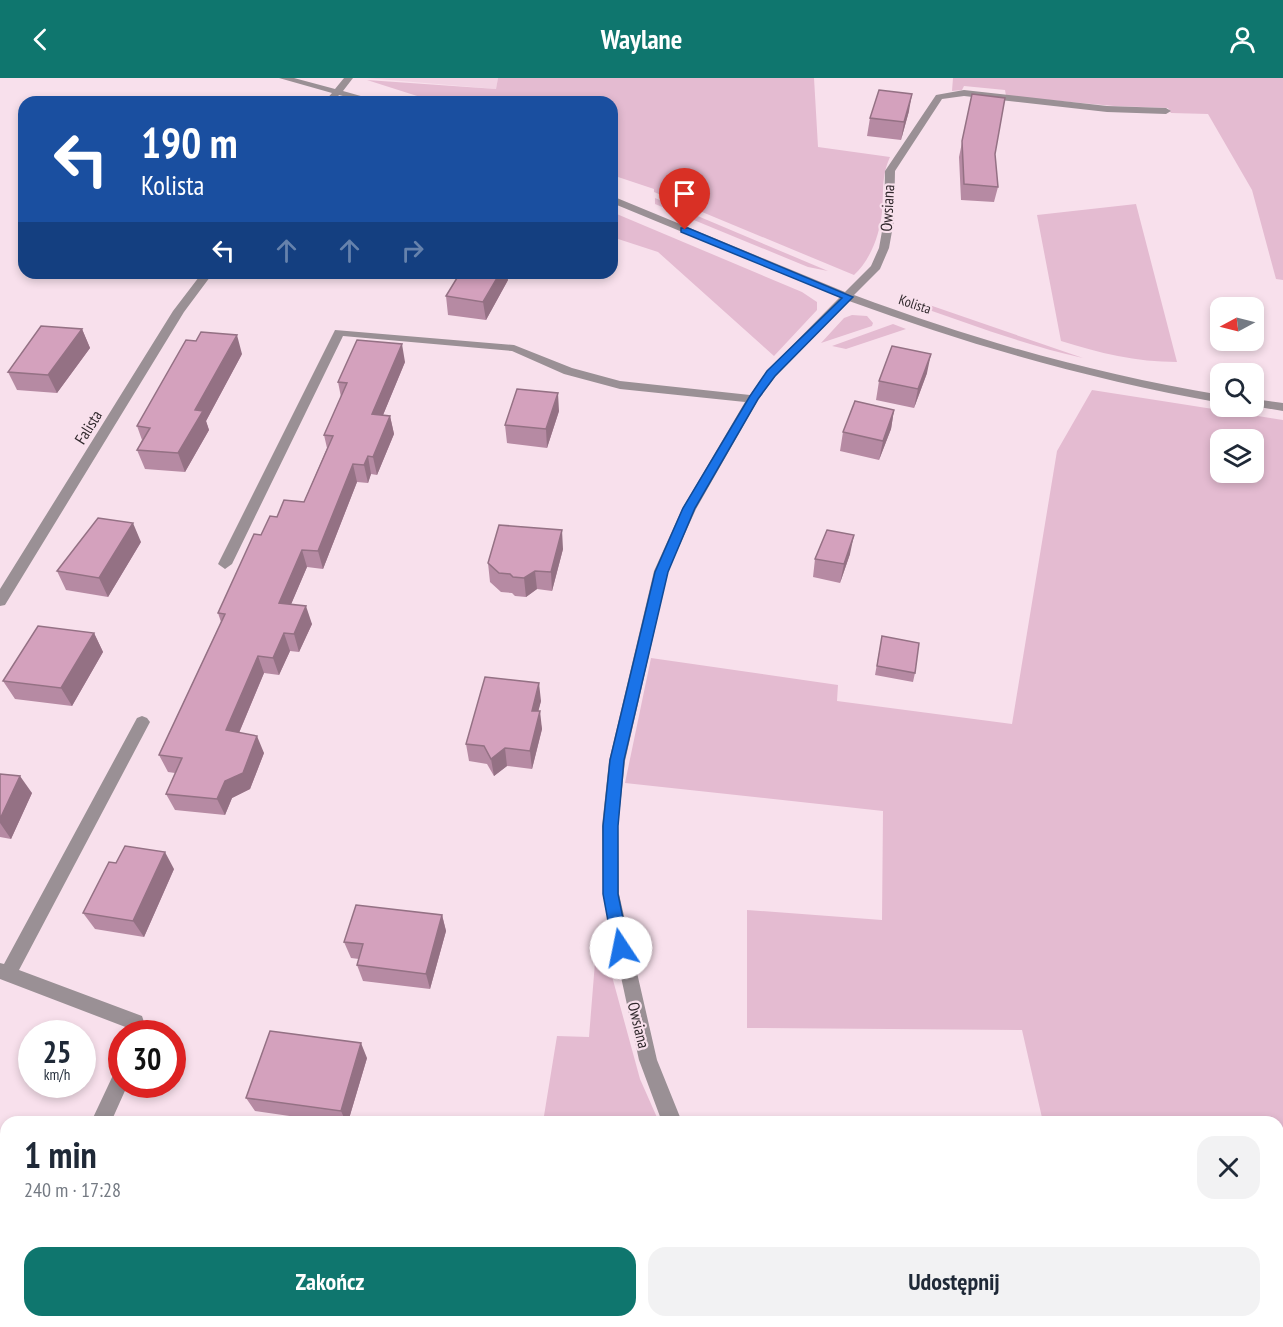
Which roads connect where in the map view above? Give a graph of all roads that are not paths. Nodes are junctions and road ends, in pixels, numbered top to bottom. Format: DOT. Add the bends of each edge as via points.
graph roads {
  1 [pos="283,78"];
  2 [pos="349,78"];
  3 [pos="337,90"];
  4 [pos="333,96"];
  5 [pos="357,96"];
  6 [pos="1166,111"];
  7 [pos="618,201"];
  8 [pos="203,279"];
  9 [pos="848,297"];
  10 [pos="1210,397"];
  11 [pos="753,399"];
  12 [pos="1264,404"];
  13 [pos="1283,407"];
  14 [pos="225,564"];
  15 [pos="0,601"];
  16 [pos="142,722"];
  17 [pos="4,973"];
  18 [pos="131,1020"];
  19 [pos="112,1098"];
  20 [pos="104,1116"];
  21 [pos="670,1116"];
  1 -- 3 [label="street"];
  2 -- 3 [label="street"];
  3 -- 4 [label="street"];
  3 -- 5 [label="street"];
  6 -- 9 [label="street, Owsiana" via="1107,109 964,93 939,97 890,171 884,248 876,267"];
  7 -- 9 [label="street, Kolista"];
  8 -- 15 [label="street, Falista" via="179,311"];
  9 -- 10 [label="street, Kolista" via="1070,371"];
  9 -- 11 [label="street, Owsiana" via="771,374"];
  11 -- 14 [label="street" via="620,385 568,371 514,348 339,332"];
  11 -- 21 [label="street, Owsiana" via="689,508 661,572 617,760 610,826 611,894 648,1060"];
  12 -- 13 [label="street"];
  16 -- 17 [label="street"];
  17 -- 18 [label="street"];
  19 -- 20 [label="street"];
}
